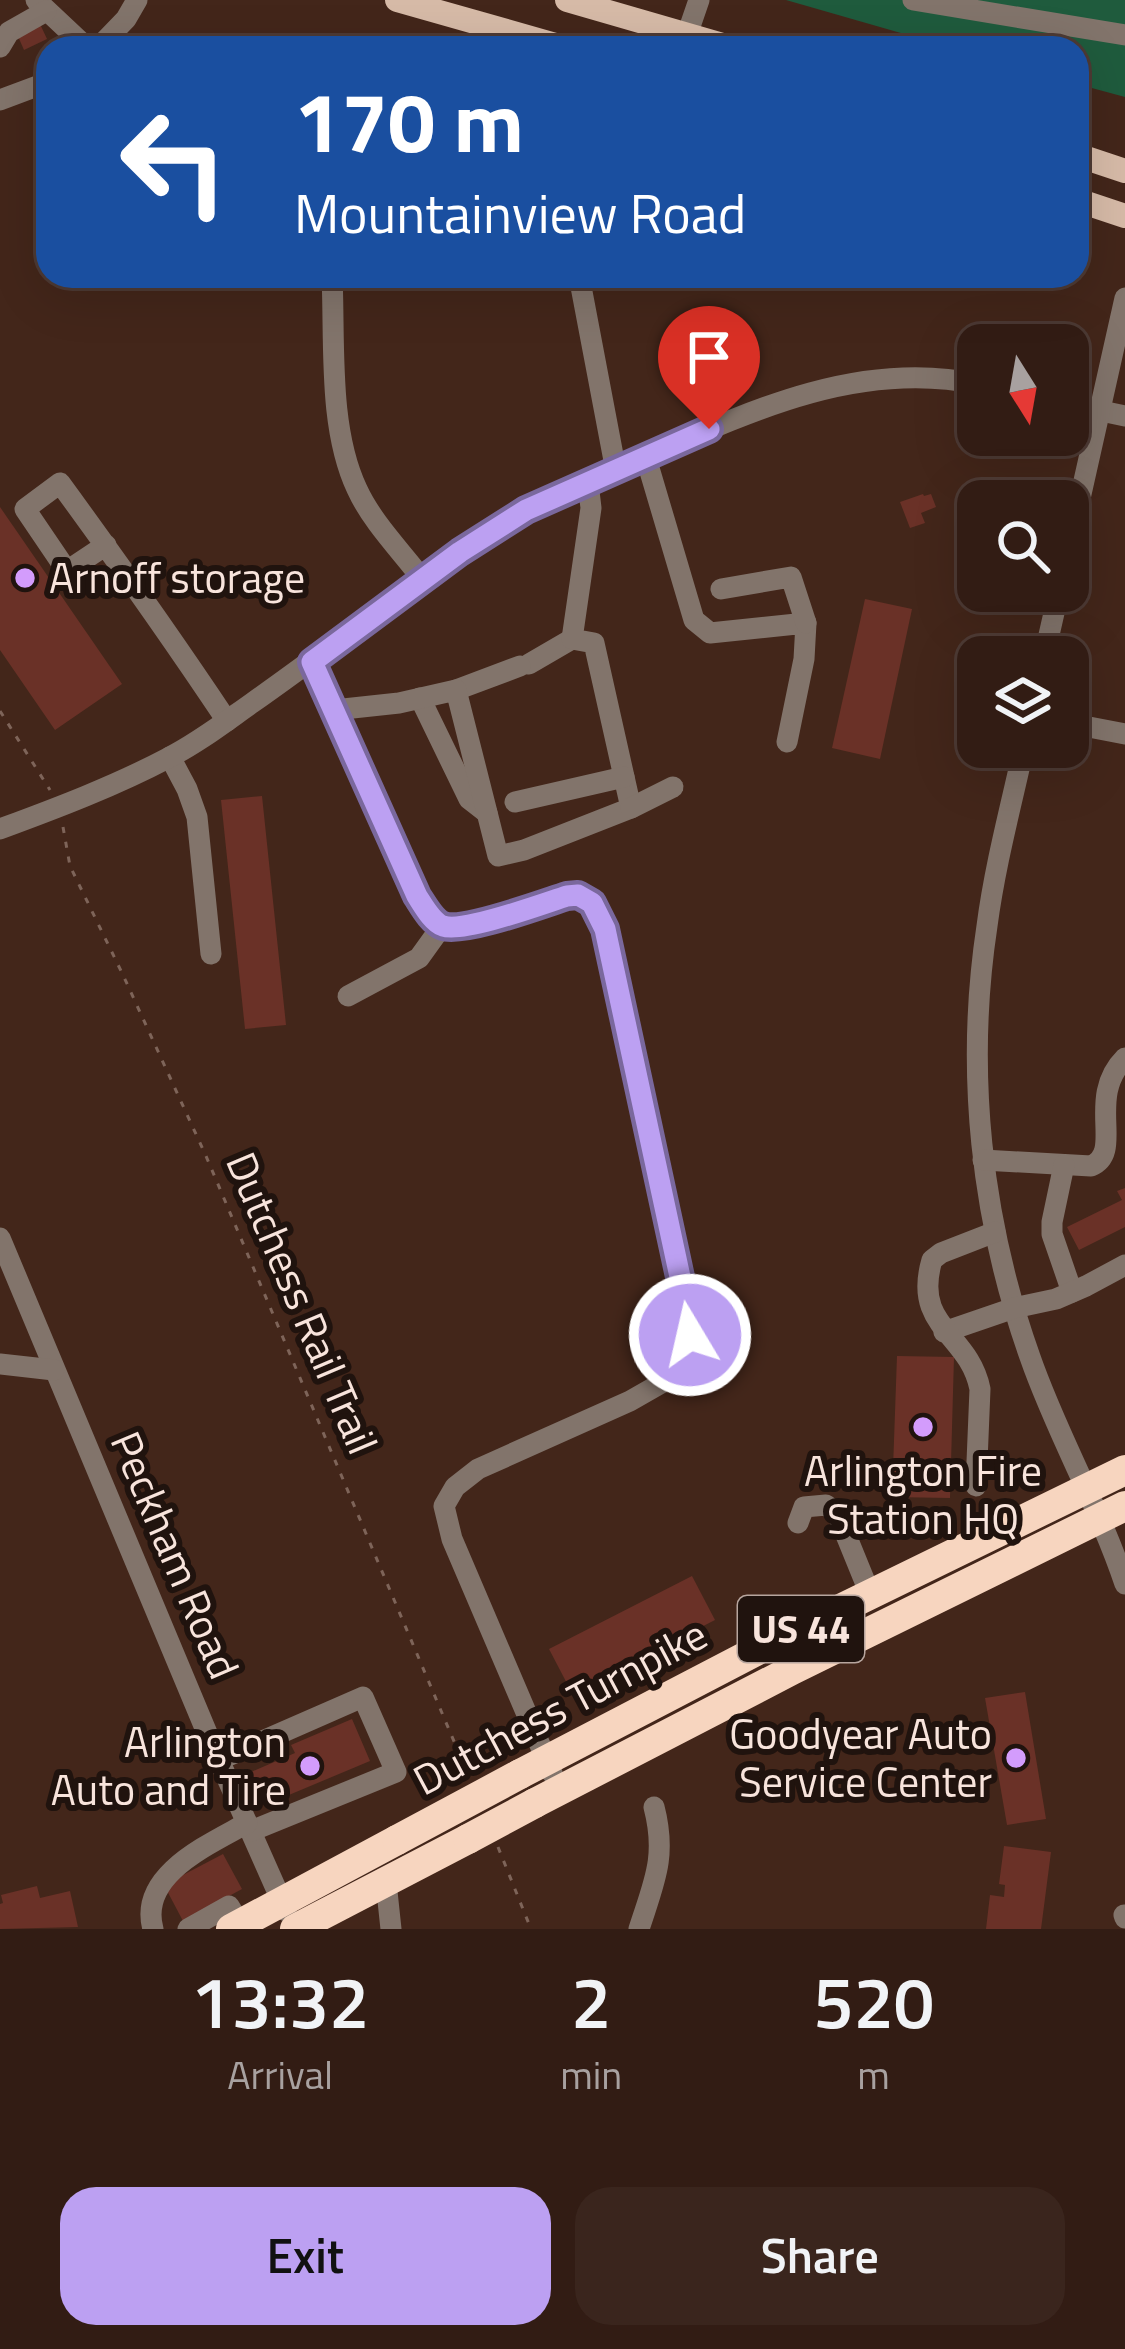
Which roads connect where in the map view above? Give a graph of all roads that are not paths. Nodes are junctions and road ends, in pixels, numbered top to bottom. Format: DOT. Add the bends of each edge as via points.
graph roads {
  1 [pos="137,0"];
  2 [pos="397,0"];
  3 [pos="567,0"];
  4 [pos="699,0"];
  5 [pos="913,0"];
  6 [pos="41,6"];
  7 [pos="1125,34"];
  8 [pos="74,36"];
  9 [pos="110,36"];
  10 [pos="524,36"];
  11 [pos="666,36"];
  12 [pos="682,36"];
  13 [pos="0,47"];
  14 [pos="0,74"];
  15 [pos="36,87"];
  16 [pos="5,99"];
  17 [pos="1089,159"];
  18 [pos="1125,171"];
  19 [pos="1089,204"];
  20 [pos="1125,216"];
  21 [pos="333,288"];
  22 [pos="581,288"];
  23 [pos="1125,298"];
  24 [pos="957,380"];
  25 [pos="1089,409"];
  26 [pos="1100,411"];
  27 [pos="1125,416"];
  28 [pos="646,458"];
  29 [pos="616,471"];
  30 [pos="1084,480"];
  31 [pos="588,483"];
  32 [pos="106,545"];
  33 [pos="423,580"];
  34 [pos="722,589"];
  35 [pos="806,623"];
  36 [pos="572,639"];
  37 [pos="312,662"];
  38 [pos="456,690"];
  39 [pos="420,698"];
  40 [pos="334,710"];
  41 [pos="227,721"];
  42 [pos="1089,727"];
  43 [pos="1125,734"];
  44 [pos="787,742"];
  45 [pos="170,757"];
  46 [pos="1019,768"];
  47 [pos="624,777"];
  48 [pos="673,787"];
  49 [pos="515,802"];
  50 [pos="631,808"];
  51 [pos="487,813"];
  52 [pos="0,829"];
  53 [pos="442,926"];
  54 [pos="211,954"];
  55 [pos="348,996"];
  56 [pos="1125,1058"];
  57 [pos="983,1160"];
  58 [pos="1064,1165"];
  59 [pos="995,1232"];
  60 [pos="0,1238"];
  61 [pos="1125,1265"];
  62 [pos="1072,1292"];
  63 [pos="1014,1308"];
  64 [pos="944,1332"];
  65 [pos="0,1364"];
  66 [pos="55,1370"];
  67 [pos="1125,1470"];
  68 [pos="976,1486"];
  69 [pos="1085,1490"];
  70 [pos="1112,1512"];
  71 [pos="798,1522"];
  72 [pos="1125,1584"];
  73 [pos="870,1594"];
  74 [pos="219,1760"];
  75 [pos="533,1768"];
  76 [pos="547,1797"];
  77 [pos="654,1808"];
  78 [pos="249,1827"];
  79 [pos="399,1875"];
  80 [pos="290,1919"];
  81 [pos="235,1926"];
  82 [pos="153,1929"];
  83 [pos="188,1929"];
  84 [pos="392,1929"];
  85 [pos="639,1929"];
  1 -- 9 [label="street"];
  2 -- 10 [label="main road"];
  3 -- 11 [label="main road"];
  4 -- 12 [label="street"];
  5 -- 7 [label="street"];
  6 -- 8 [label="street"];
  6 -- 13 [label="street"];
  14 -- 16 [label="street"];
  15 -- 16 [label="street"];
  17 -- 18 [label="main road"];
  19 -- 20 [label="main road"];
  21 -- 33 [label="street" via="342,442 356,488"];
  22 -- 29 [label="street"];
  23 -- 26 [label="street"];
  24 -- 28 [label="street" via="897,378 795,395"];
  25 -- 26 [label="street"];
  26 -- 27 [label="street"];
  26 -- 30 [label="street"];
  28 -- 29 [label="street"];
  28 -- 35 [label="street" via="694,620 718,633"];
  29 -- 31 [label="street"];
  31 -- 33 [label="street" via="526,510"];
  31 -- 36 [label="street"];
  32 -- 41 [label="street"];
  33 -- 37 [label="street"];
  34 -- 35 [label="street" via="790,577"];
  35 -- 44 [label="street"];
  36 -- 38 [label="street"];
  36 -- 47 [label="street" via="594,643"];
  37 -- 40 [label="street"];
  37 -- 41 [label="street"];
  38 -- 39 [label="street"];
  38 -- 51 [label="street"];
  39 -- 40 [label="street"];
  39 -- 51 [label="street" via="469,800"];
  40 -- 53 [label="street" via="417,896"];
  41 -- 45 [label="street"];
  42 -- 43 [label="street"];
  45 -- 52 [label="street"];
  45 -- 54 [label="street" via="197,817"];
  46 -- 57 [label="street" via="982,959"];
  47 -- 49 [label="street"];
  47 -- 50 [label="street"];
  48 -- 50 [label="street"];
  50 -- 51 [label="street" via="498,856"];
  53 -- 55 [label="street" via="418,958"];
  53 -- 75 [label="street" via="567,896 592,903 624,1006 688,1314 688,1349 665,1381 478,1468 444,1506"];
  56 -- 58 [label="street" via="1110,1079 1112,1158"];
  57 -- 58 [label="street"];
  57 -- 59 [label="street"];
  58 -- 62 [label="street" via="1052,1234"];
  59 -- 63 [label="street"];
  59 -- 64 [label="street" via="932,1260 928,1297"];
  60 -- 66 [label="street, Peckham Road"];
  61 -- 62 [label="street"];
  62 -- 63 [label="street"];
  63 -- 64 [label="street"];
  63 -- 69 [label="street"];
  64 -- 68 [label="street" via="970,1357 978,1378"];
  65 -- 66 [label="street"];
  66 -- 74 [label="street, Peckham Road"];
  67 -- 69 [label="highway, Dutchess Turnpike / US 44"];
  69 -- 70 [label="street"];
  69 -- 73 [label="highway, Dutchess Turnpike / US 44"];
  70 -- 72 [label="street"];
  70 -- 76 [label="highway, Dutchess Turnpike / US 44"];
  71 -- 73 [label="street" via="804,1507 837,1513"];
  73 -- 75 [label="highway, Dutchess Turnpike / US 44"];
  74 -- 78 [label="street, Peckham Road"];
  74 -- 78 [label="street" via="363,1697 396,1772"];
  75 -- 76 [label="street"];
  75 -- 80 [label="highway, Dutchess Turnpike / US 44, bridge" via="397,1840"];
  76 -- 79 [label="highway, Dutchess Turnpike / US 44, bridge"];
  77 -- 85 [label="street" via="661,1850"];
  78 -- 80 [label="street, Peckham Road"];
  78 -- 82 [label="street" via="158,1885"];
  79 -- 80 [label="highway, Dutchess Turnpike / US 44"];
  79 -- 84 [label="street"];
  80 -- 81 [label="highway, Dutchess Turnpike / US 44"];
  81 -- 83 [label="street" via="229,1906"];
}
